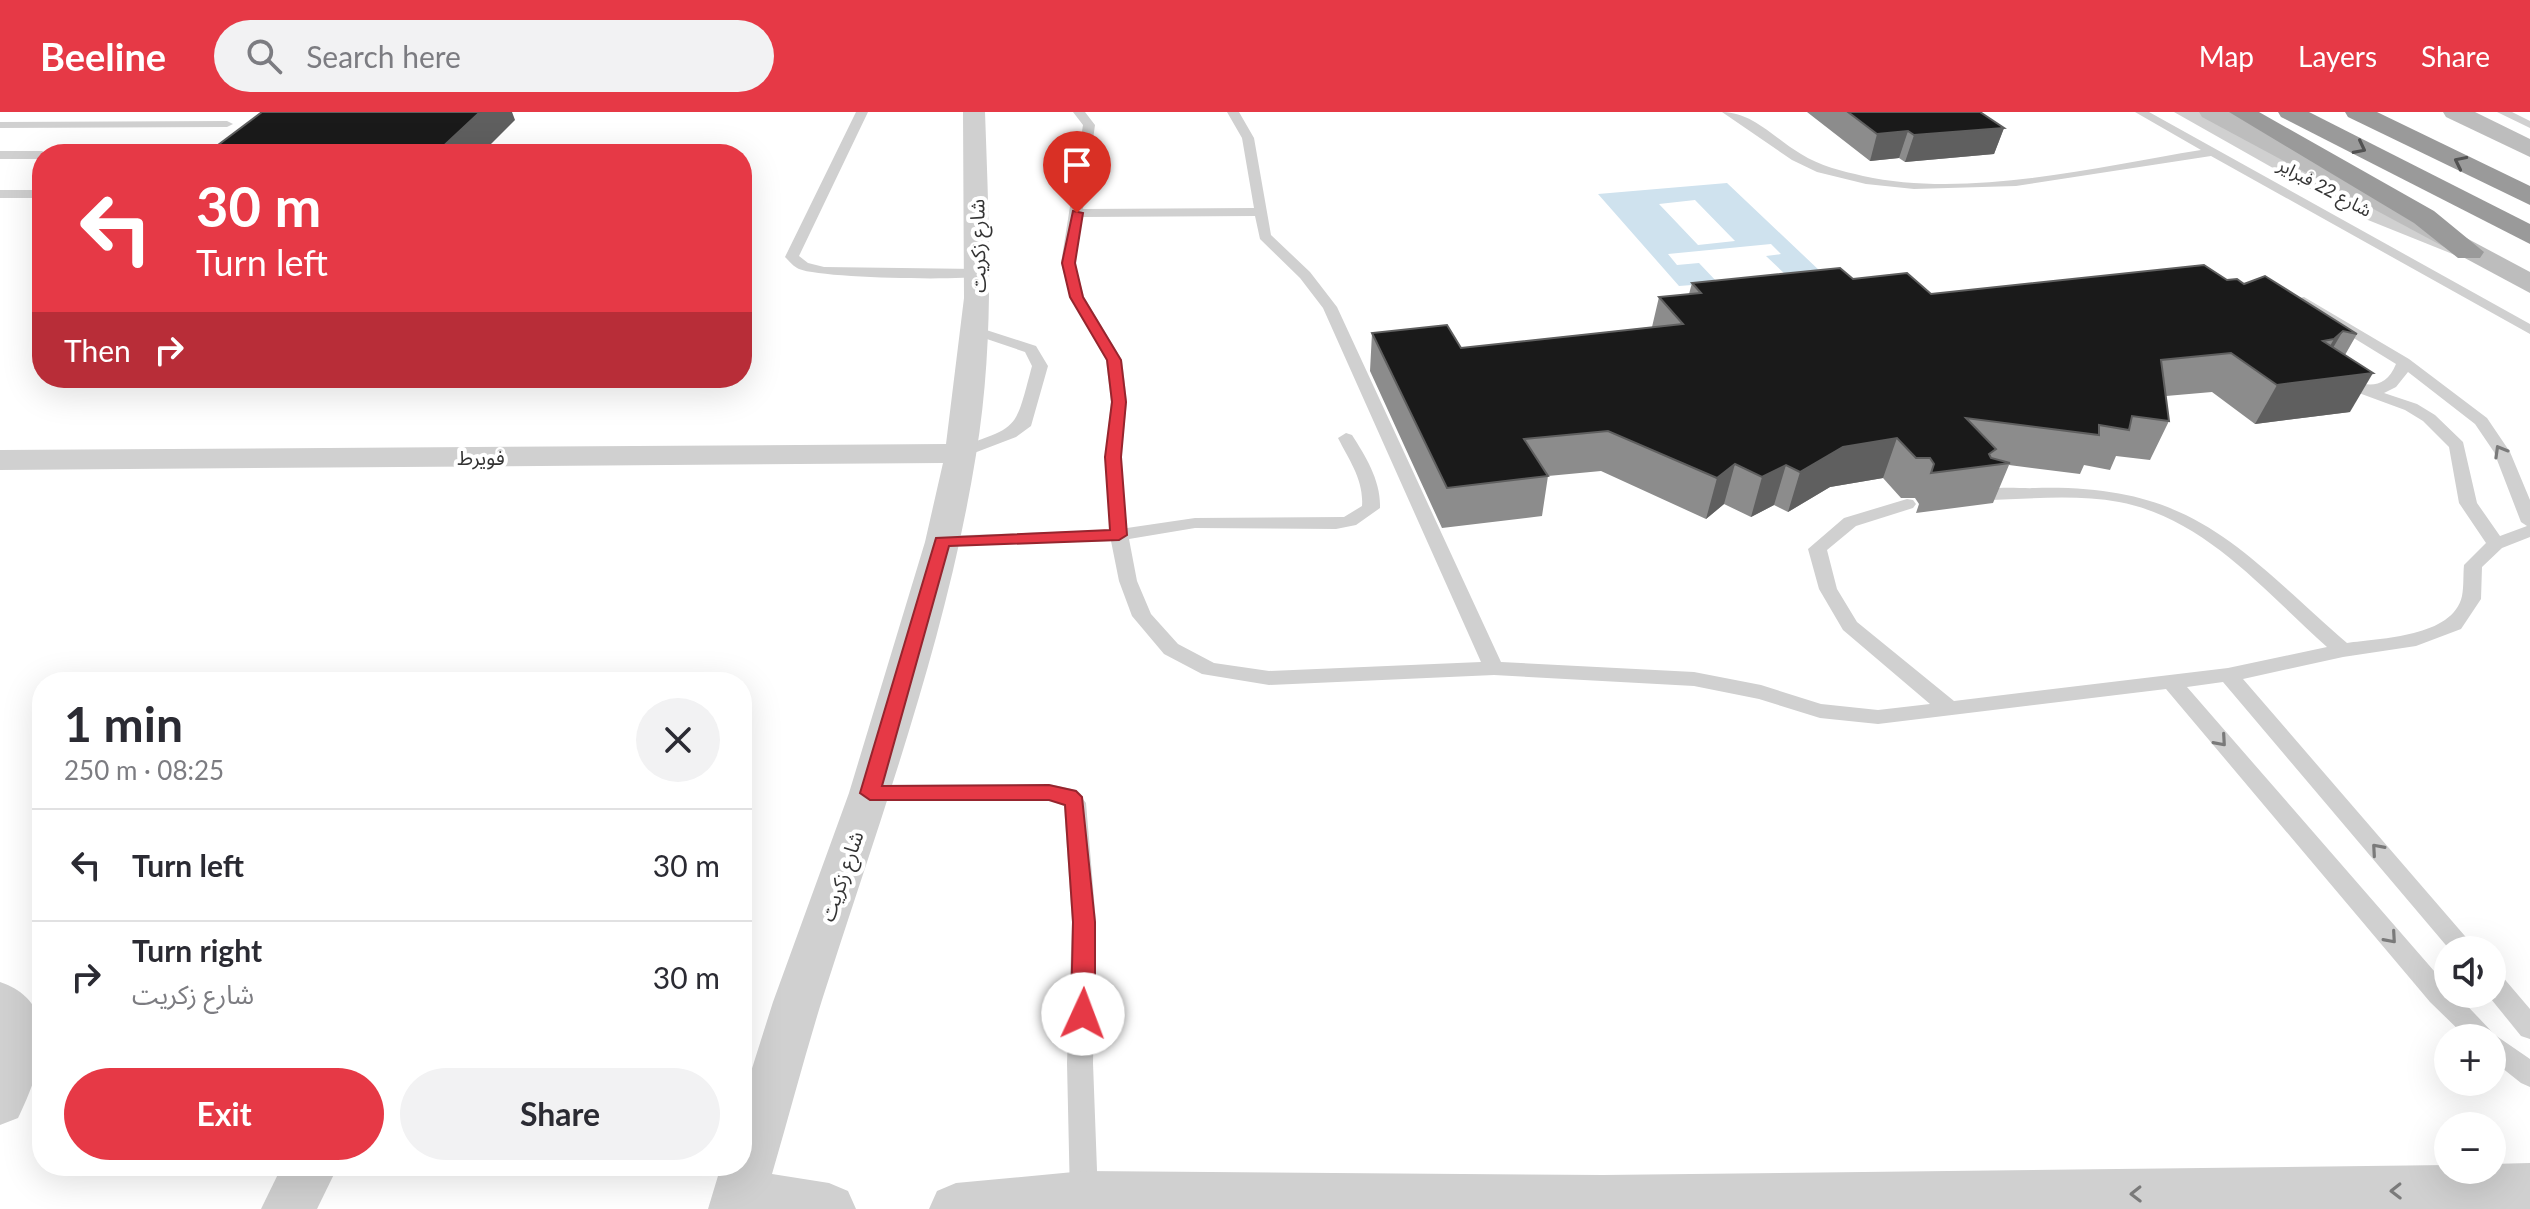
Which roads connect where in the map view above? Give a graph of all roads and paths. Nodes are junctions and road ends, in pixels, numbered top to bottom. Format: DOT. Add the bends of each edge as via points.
graph roads {
  1 [pos="5,112"];
  2 [pos="83,112"];
  3 [pos="862,112"];
  4 [pos="974,112"];
  5 [pos="1079,112"];
  6 [pos="1233,112"];
  7 [pos="1728,112"];
  8 [pos="2141,112"];
  9 [pos="2185,112"];
  10 [pos="2211,112"];
  11 [pos="2241,112"];
  12 [pos="2290,112"];
  13 [pos="2357,112"];
  14 [pos="2455,112"];
  15 [pos="2503,112"];
  16 [pos="0,115"];
  17 [pos="227,124"];
  18 [pos="0,125"];
  19 [pos="64,125"];
  20 [pos="2530,125"];
  21 [pos="2530,149"];
  22 [pos="2214,152"];
  23 [pos="0,155"];
  24 [pos="32,155"];
  25 [pos="0,194"];
  26 [pos="32,194"];
  27 [pos="2530,197"];
  28 [pos="1262,212"];
  29 [pos="1077,213"];
  30 [pos="2530,235"];
  31 [pos="2469,252"];
  32 [pos="978,273"];
  33 [pos="2530,284"];
  34 [pos="2287,297"];
  35 [pos="2530,330"];
  36 [pos="977,331"];
  37 [pos="2404,362"];
  38 [pos="2323,376"];
  39 [pos="2362,391"];
  40 [pos="1346,438"];
  41 [pos="961,453"];
  42 [pos="0,460"];
  43 [pos="1985,495"];
  44 [pos="1907,504"];
  45 [pos="2530,522"];
  46 [pos="2530,531"];
  47 [pos="1119,535"];
  48 [pos="942,542"];
  49 [pos="2496,544"];
  50 [pos="2343,650"];
  51 [pos="1494,668"];
  52 [pos="2228,675"];
  53 [pos="2170,681"];
  54 [pos="1949,708"];
  55 [pos="870,793"];
  56 [pos="2453,936"];
  57 [pos="2506,999"];
  58 [pos="0,1002"];
  59 [pos="2470,1024"];
  60 [pos="2530,1028"];
  61 [pos="2506,1056"];
  62 [pos="2530,1075"];
  63 [pos="0,1102"];
  64 [pos="752,1155"];
  65 [pos="306,1176"];
  66 [pos="746,1176"];
  67 [pos="2530,1189"];
  68 [pos="1084,1197"];
  69 [pos="738,1202"];
  70 [pos="1604,1205"];
  71 [pos="288,1209"];
  72 [pos="829,1209"];
  73 [pos="956,1209"];
  1 -- 16 [label="lane"];
  2 -- 19 [label="lane"];
  3 -- 32 [label="lane" via="792,257 824,271"];
  4 -- 32 [label="street, شارع زكريت"];
  5 -- 29 [label="lane" via="1089,125"];
  6 -- 28 [label="lane" via="1248,138"];
  7 -- 22 [label="lane" via="1818,168 1879,182 2036,180"];
  8 -- 22 [label="lane"];
  9 -- 31 [label="street, شارع 22 فبراير" via="2379,216"];
  10 -- 31 [label="main road, شارع 22 فبراير"];
  11 -- 31 [label="highway" via="2424,217"];
  12 -- 30 [label="highway, one-way"];
  27 -- 13 [label="highway, one-way"];
  14 -- 21 [label="main road"];
  15 -- 20 [label="lane"];
  17 -- 19 [label="lane"];
  18 -- 19 [label="lane"];
  22 -- 35 [label="lane"];
  23 -- 24 [label="lane"];
  25 -- 26 [label="lane"];
  28 -- 29 [label="lane"];
  28 -- 51 [label="lane" via="1265,236 1330,307"];
  29 -- 47 [label="lane" via="1068,263 1077,297 1114,360"];
  31 -- 33 [label="main road, شارع 22 فبراير"];
  32 -- 36 [label="street, شارع زكريت"];
  34 -- 37 [label="lane" via="2331,316"];
  36 -- 41 [label="street, شارع زكريت"];
  36 -- 41 [label="lane" via="1031,349 1040,366 1025,423"];
  37 -- 39 [label="lane" via="2398,379 2386,389"];
  45 -- 37 [label="lane, one-way" via="2502,452 2481,421"];
  38 -- 39 [label="lane"];
  39 -- 49 [label="lane" via="2411,407 2457,446 2468,503"];
  40 -- 47 [label="lane" via="1373,495 1371,508 1350,521 1195,523"];
  41 -- 42 [label="street, فويرط"];
  41 -- 48 [label="street, شارع زكريت"];
  43 -- 50 [label="lane" via="2122,497 2169,513 2200,528 2265,577"];
  44 -- 54 [label="lane" via="1850,522 1817,549 1828,589 1850,626"];
  46 -- 49 [label="lane"];
  47 -- 48 [label="lane"];
  47 -- 51 [label="lane" via="1142,616 1171,649 1209,669 1269,678"];
  48 -- 55 [label="street, شارع زكريت"];
  49 -- 50 [label="lane" via="2473,565 2471,599 2454,625 2416,640"];
  50 -- 52 [label="lane"];
  51 -- 54 [label="lane" via="1694,679 1820,711 1878,717"];
  52 -- 53 [label="lane"];
  56 -- 52 [label="lane, one-way"];
  53 -- 54 [label="lane"];
  53 -- 59 [label="lane, one-way"];
  55 -- 64 [label="street, شارع زكريت" via="797,1002"];
  55 -- 68 [label="lane" via="1049,792 1075,803 1084,922"];
  57 -- 60 [label="lane"];
  58 -- 63 [label="street" via="17,1023 20,1048 13,1079"];
  61 -- 62 [label="lane"];
  65 -- 71 [label="street"];
  66 -- 69 [label="street, شارع زكريت"];
  67 -- 70 [label="street, one-way"];
  68 -- 70 [label="street"];
  68 -- 73 [label="street"];
  69 -- 72 [label="street"];
}
